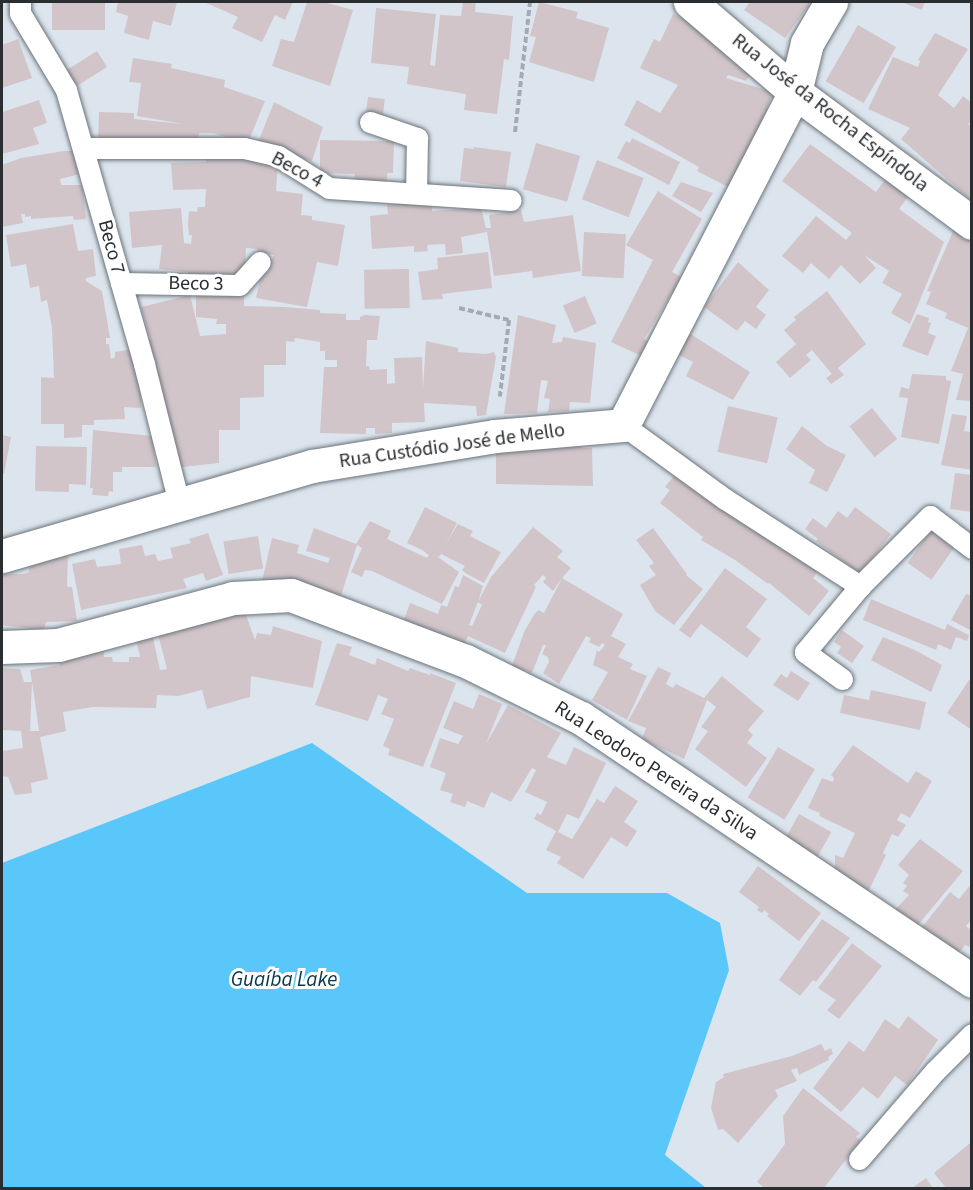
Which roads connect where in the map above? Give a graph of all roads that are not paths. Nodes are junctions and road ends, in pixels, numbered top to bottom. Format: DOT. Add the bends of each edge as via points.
graph roads {
  1 [pos="20,2"];
  2 [pos="690,2"];
  3 [pos="831,2"];
  4 [pos="795,92"];
  5 [pos="370,122"];
  6 [pos="84,148"];
  7 [pos="416,193"];
  8 [pos="511,200"];
  9 [pos="972,223"];
  10 [pos="260,262"];
  11 [pos="121,283"];
  12 [pos="623,424"];
  13 [pos="179,503"];
  14 [pos="972,548"];
  15 [pos="2,556"];
  16 [pos="860,586"];
  17 [pos="2,646"];
  18 [pos="842,679"];
  19 [pos="972,981"];
  20 [pos="972,1034"];
  21 [pos="859,1159"];
  1 -- 6 [label="lane, Beco 7" via="20,13 66,90"];
  2 -- 4 [label="street, Rua José da Rocha Espíndola"];
  3 -- 4 [label="street" via="807,43"];
  4 -- 9 [label="street, Rua José da Rocha Espíndola"];
  4 -- 12 [label="street"];
  5 -- 7 [label="lane" via="417,138"];
  6 -- 7 [label="lane, Beco 4" via="244,148 278,156 329,188"];
  6 -- 11 [label="lane, Beco 7"];
  7 -- 8 [label="lane, Beco 4"];
  10 -- 11 [label="lane, Beco 3" via="239,285"];
  11 -- 13 [label="lane, Beco 7"];
  12 -- 13 [label="street, Rua Custódio José de Mello" via="495,436 312,466"];
  12 -- 16 [label="lane" via="725,499"];
  13 -- 15 [label="street, Rua Custódio José de Mello"];
  14 -- 16 [label="lane" via="930,516"];
  16 -- 18 [label="lane" via="805,652"];
  17 -- 19 [label="street, Rua Leodoro Pereira da Silva" via="58,645 233,598 291,595 466,661 581,718"];
  20 -- 21 [label="lane"];
}
